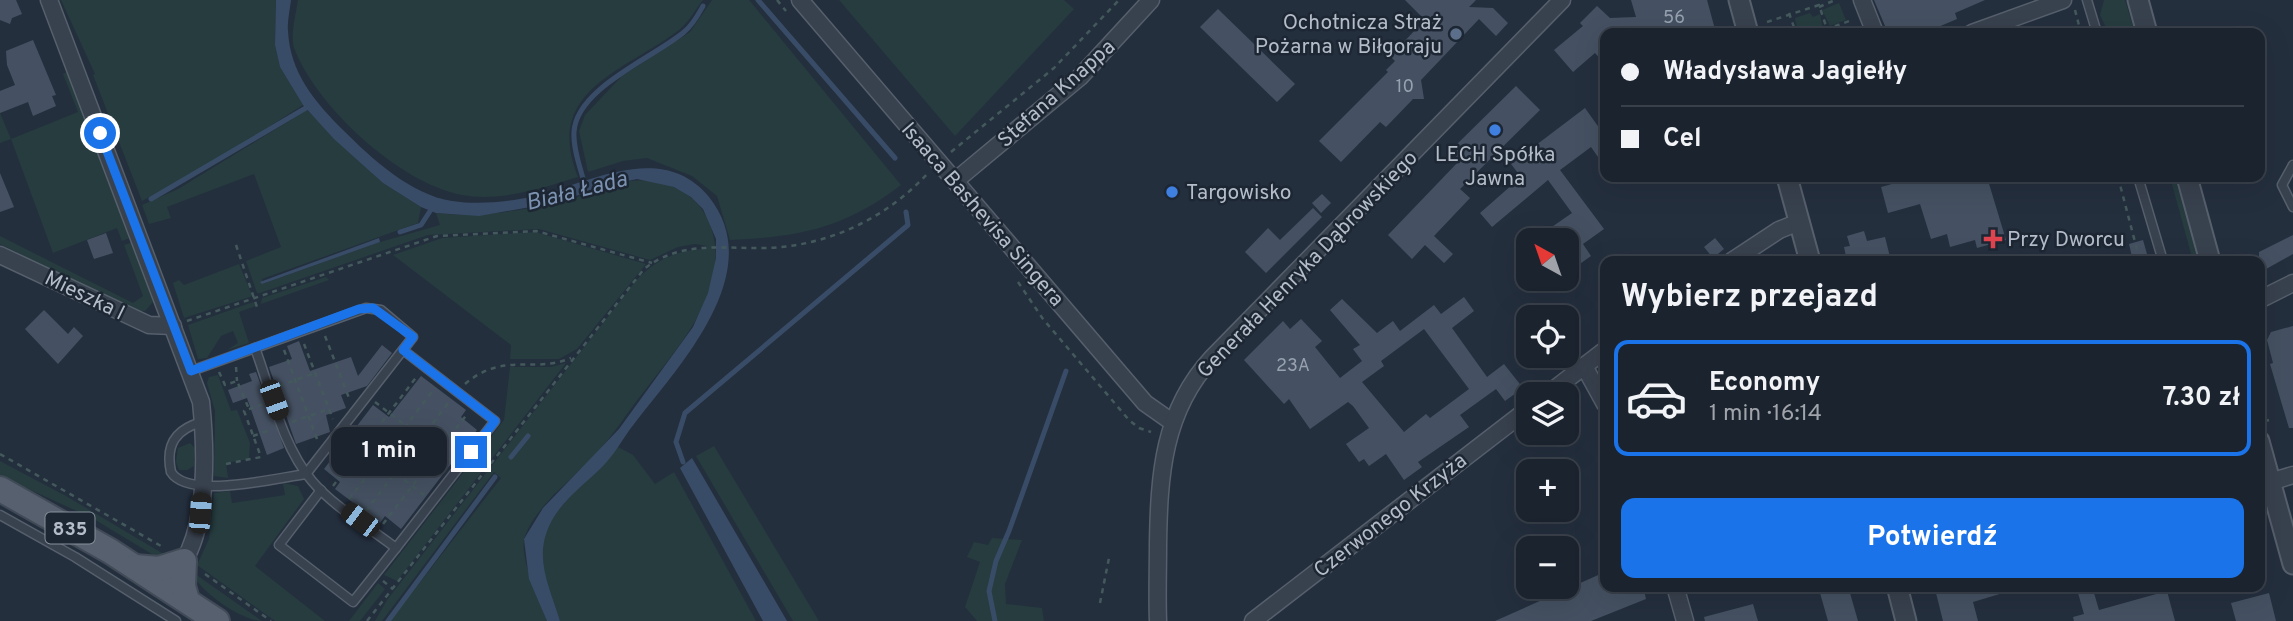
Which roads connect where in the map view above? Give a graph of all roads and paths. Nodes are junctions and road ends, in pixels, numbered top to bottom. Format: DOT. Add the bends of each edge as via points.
graph roads {
  1 [pos="49,0"];
  2 [pos="777,0"];
  3 [pos="800,0"];
  4 [pos="1119,0"];
  5 [pos="1150,0"];
  6 [pos="1562,0"];
  7 [pos="1739,0"];
  8 [pos="1821,0"];
  9 [pos="1835,0"];
  10 [pos="2087,0"];
  11 [pos="2138,0"];
  12 [pos="2069,5"];
  13 [pos="1819,6"];
  14 [pos="1864,7"];
  15 [pos="786,11"];
  16 [pos="1789,13"];
  17 [pos="1766,22"];
  18 [pos="1747,28"];
  19 [pos="1794,28"];
  20 [pos="1827,28"];
  21 [pos="1829,28"];
  22 [pos="1873,28"];
  23 [pos="1989,28"];
  24 [pos="2079,28"];
  25 [pos="2095,28"];
  26 [pos="2146,28"];
  27 [pos="944,158"];
  28 [pos="2293,165"];
  29 [pos="920,167"];
  30 [pos="955,181"];
  31 [pos="1788,182"];
  32 [pos="2119,182"];
  33 [pos="2139,182"];
  34 [pos="2188,182"];
  35 [pos="2293,207"];
  36 [pos="1799,222"];
  37 [pos="236,245"];
  38 [pos="388,251"];
  39 [pos="0,254"];
  40 [pos="1740,256"];
  41 [pos="1809,256"];
  42 [pos="2139,256"];
  43 [pos="2162,256"];
  44 [pos="2209,256"];
  45 [pos="391,258"];
  46 [pos="652,263"];
  47 [pos="329,272"];
  48 [pos="1014,276"];
  49 [pos="331,279"];
  50 [pos="2293,283"];
  51 [pos="2265,297"];
  52 [pos="256,298"];
  53 [pos="257,307"];
  54 [pos="320,324"];
  55 [pos="173,326"];
  56 [pos="280,339"];
  57 [pos="255,348"];
  58 [pos="403,350"];
  59 [pos="1600,354"];
  60 [pos="574,357"];
  61 [pos="215,362"];
  62 [pos="424,366"];
  63 [pos="1584,366"];
  64 [pos="191,371"];
  65 [pos="315,373"];
  66 [pos="295,380"];
  67 [pos="441,380"];
  68 [pos="1563,382"];
  69 [pos="271,389"];
  70 [pos="457,392"];
  71 [pos="1600,395"];
  72 [pos="367,396"];
  73 [pos="274,400"];
  74 [pos="474,405"];
  75 [pos="249,409"];
  76 [pos="357,409"];
  77 [pos="389,413"];
  78 [pos="1516,418"];
  79 [pos="203,422"];
  80 [pos="1172,422"];
  81 [pos="405,426"];
  82 [pos="1151,432"];
  83 [pos="422,438"];
  84 [pos="325,450"];
  85 [pos="439,451"];
  86 [pos="0,454"];
  87 [pos="226,464"];
  88 [pos="459,467"];
  89 [pos="306,474"];
  90 [pos="2293,475"];
  91 [pos="2265,482"];
  92 [pos="201,487"];
  93 [pos="0,489"];
  94 [pos="324,492"];
  95 [pos="343,507"];
  96 [pos="0,515"];
  97 [pos="360,520"];
  98 [pos="376,533"];
  99 [pos="396,548"];
  100 [pos="1109,558"];
  101 [pos="185,561"];
  102 [pos="2293,564"];
  103 [pos="135,567"];
  104 [pos="387,584"];
  105 [pos="393,589"];
  106 [pos="1677,592"];
  107 [pos="1899,592"];
  108 [pos="1100,603"];
  109 [pos="182,611"];
  110 [pos="217,621"];
  111 [pos="271,621"];
  112 [pos="367,621"];
  113 [pos="1158,621"];
  114 [pos="1253,621"];
  115 [pos="1684,621"];
  116 [pos="1906,621"];
  1 -- 55 [label="street"];
  2 -- 15 [label="path"];
  3 -- 30 [label="street, Isaaca Bashevisa Singera"];
  4 -- 27 [label="path" via="1054,68"];
  5 -- 30 [label="street, Stefana Knappa" via="1086,71"];
  6 -- 80 [label="street, Generała Henryka Dąbrowskiego" via="1202,369"];
  7 -- 18 [label="street"];
  8 -- 13 [label="path"];
  9 -- 13 [label="path"];
  10 -- 25 [label="lane"];
  11 -- 26 [label="street"];
  12 -- 23 [label="street"];
  12 -- 24 [label="path"];
  13 -- 16 [label="path"];
  13 -- 20 [label="path"];
  14 -- 21 [label="path"];
  14 -- 22 [label="street"];
  16 -- 17 [label="path"];
  16 -- 19 [label="path"];
  28 -- 35 [label="lane" via="2282,185"];
  29 -- 46 [label="path" via="927,175 892,206 857,226 806,243 686,248"];
  30 -- 80 [label="street, Isaaca Bashevisa Singera" via="1145,403"];
  31 -- 36 [label="street"];
  32 -- 42 [label="path"];
  33 -- 43 [label="lane"];
  34 -- 44 [label="street"];
  36 -- 40 [label="street"];
  36 -- 41 [label="street"];
  37 -- 52 [label="path"];
  38 -- 45 [label="path"];
  38 -- 46 [label="path" via="437,236 531,230"];
  38 -- 47 [label="path"];
  39 -- 55 [label="street, Mieszka I" via="149,325"];
  46 -- 60 [label="path"];
  47 -- 49 [label="path"];
  47 -- 52 [label="path"];
  48 -- 82 [label="path" via="1042,319 1124,414 1135,426"];
  50 -- 51 [label="street"];
  52 -- 53 [label="path"];
  52 -- 55 [label="path"];
  54 -- 56 [label="lane"];
  54 -- 58 [label="lane" via="373,308 413,337"];
  54 -- 76 [label="path" via="346,394"];
  55 -- 64 [label="street"];
  56 -- 57 [label="lane"];
  56 -- 66 [label="path"];
  57 -- 61 [label="lane"];
  57 -- 69 [label="lane"];
  58 -- 62 [label="lane"];
  58 -- 72 [label="lane"];
  59 -- 63 [label="street"];
  60 -- 70 [label="path" via="554,363 495,366"];
  60 -- 105 [label="path"];
  61 -- 64 [label="lane"];
  61 -- 75 [label="path" via="225,385 237,381"];
  62 -- 67 [label="lane"];
  62 -- 77 [label="path"];
  63 -- 68 [label="street"];
  63 -- 71 [label="street"];
  64 -- 79 [label="street"];
  65 -- 66 [label="path"];
  66 -- 69 [label="path"];
  66 -- 84 [label="path" via="315,436"];
  67 -- 70 [label="lane"];
  67 -- 81 [label="path"];
  69 -- 73 [label="lane"];
  70 -- 74 [label="lane"];
  70 -- 83 [label="path"];
  72 -- 76 [label="lane"];
  72 -- 77 [label="path"];
  73 -- 75 [label="path"];
  73 -- 89 [label="lane"];
  74 -- 85 [label="path"];
  74 -- 88 [label="lane" via="495,421"];
  75 -- 87 [label="path" via="244,411 261,457"];
  76 -- 84 [label="lane"];
  77 -- 81 [label="path"];
  77 -- 94 [label="path"];
  78 -- 114 [label="street, Czerwonego Krzyża"];
  79 -- 92 [label="street"];
  79 -- 92 [label="lane" via="186,427 174,438 170,465 174,478"];
  80 -- 113 [label="street, Generała Henryka Dąbrowskiego" via="1158,490"];
  81 -- 83 [label="path"];
  81 -- 95 [label="path"];
  83 -- 85 [label="path"];
  83 -- 97 [label="path"];
  84 -- 89 [label="lane"];
  85 -- 88 [label="path"];
  85 -- 98 [label="path"];
  86 -- 101 [label="path"];
  88 -- 99 [label="lane"];
  89 -- 92 [label="lane"];
  89 -- 94 [label="lane"];
  90 -- 91 [label="street"];
  91 -- 102 [label="street"];
  92 -- 101 [label="street" via="197,534"];
  93 -- 103 [label="main road, 835"];
  94 -- 95 [label="lane"];
  94 -- 99 [label="lane" via="279,545 354,603"];
  95 -- 97 [label="lane"];
  96 -- 109 [label="lane"];
  97 -- 98 [label="lane"];
  98 -- 99 [label="lane"];
  100 -- 108 [label="path"];
  101 -- 103 [label="main road" via="159,569"];
  101 -- 109 [label="main road"];
  101 -- 111 [label="path"];
  103 -- 109 [label="main road, 835"];
  104 -- 105 [label="path"];
  105 -- 112 [label="path"];
  106 -- 115 [label="street"];
  107 -- 116 [label="street"];
  109 -- 110 [label="main road, 835"];
}
